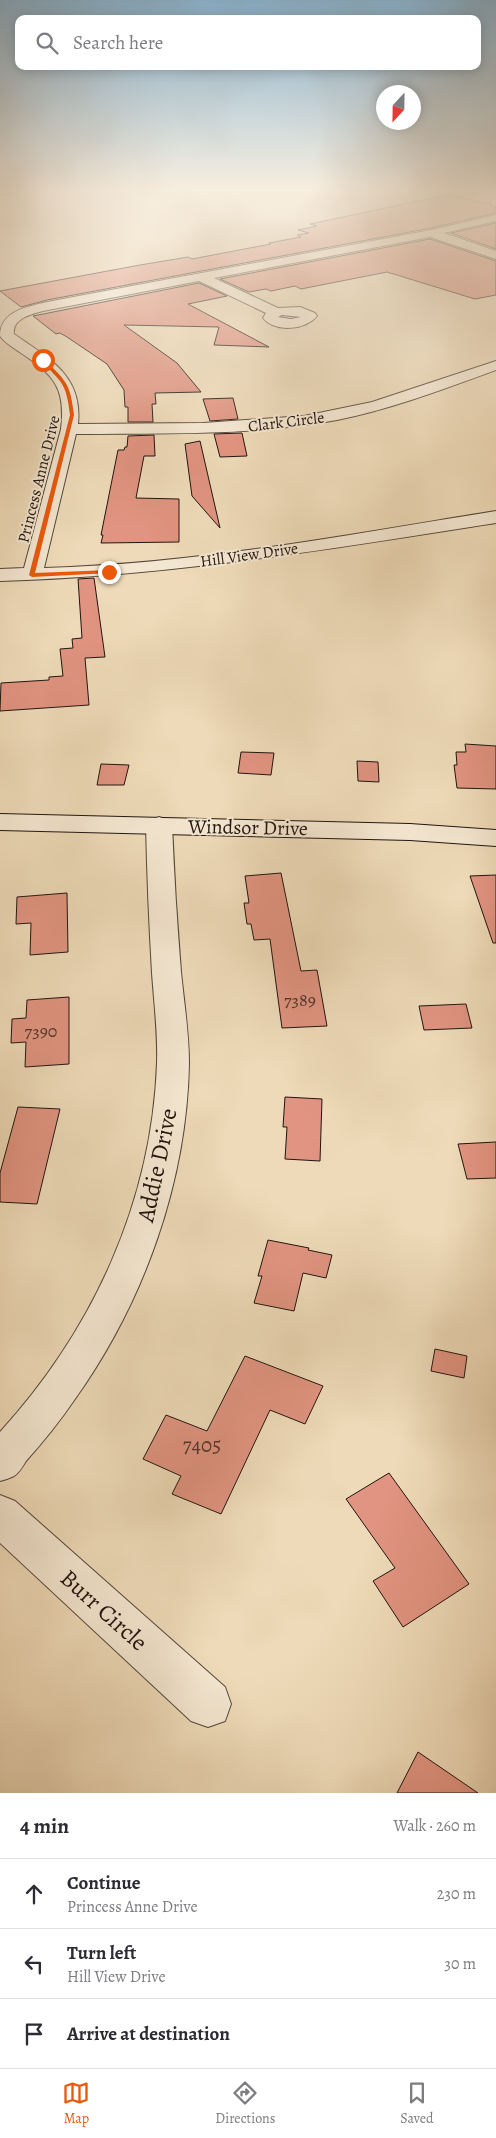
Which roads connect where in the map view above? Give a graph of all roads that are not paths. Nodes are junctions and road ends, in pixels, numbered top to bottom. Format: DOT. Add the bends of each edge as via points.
graph roads {
  1 [pos="218,274"];
  2 [pos="201,277"];
  3 [pos="276,312"];
  4 [pos="496,365"];
  5 [pos="69,429"];
  6 [pos="496,517"];
  7 [pos="32,575"];
  8 [pos="0,576"];
  9 [pos="0,822"];
  10 [pos="158,825"];
  11 [pos="496,838"];
  12 [pos="0,1462"];
  13 [pos="0,1515"];
  14 [pos="208,1704"];
  1 -- 2 [label="street, Princess Anne Drive"];
  2 -- 3 [label="street"];
  2 -- 5 [label="street, Princess Anne Drive" via="47,306 9,321 5,326 6,336 43,360 64,382 72,404"];
  4 -- 5 [label="street, Clark Circle" via="392,401 313,419 224,427"];
  5 -- 7 [label="street, Princess Anne Drive"];
  6 -- 7 [label="street, Hill View Drive" via="158,567"];
  7 -- 8 [label="street, Hill View Drive"];
  9 -- 10 [label="street, Windsor Drive"];
  10 -- 11 [label="street, Windsor Drive"];
  10 -- 12 [label="street, Addie Drive" via="173,1061 170,1119 158,1181 140,1241 112,1304 68,1377"];
  13 -- 14 [label="street, Burr Circle"];
}
